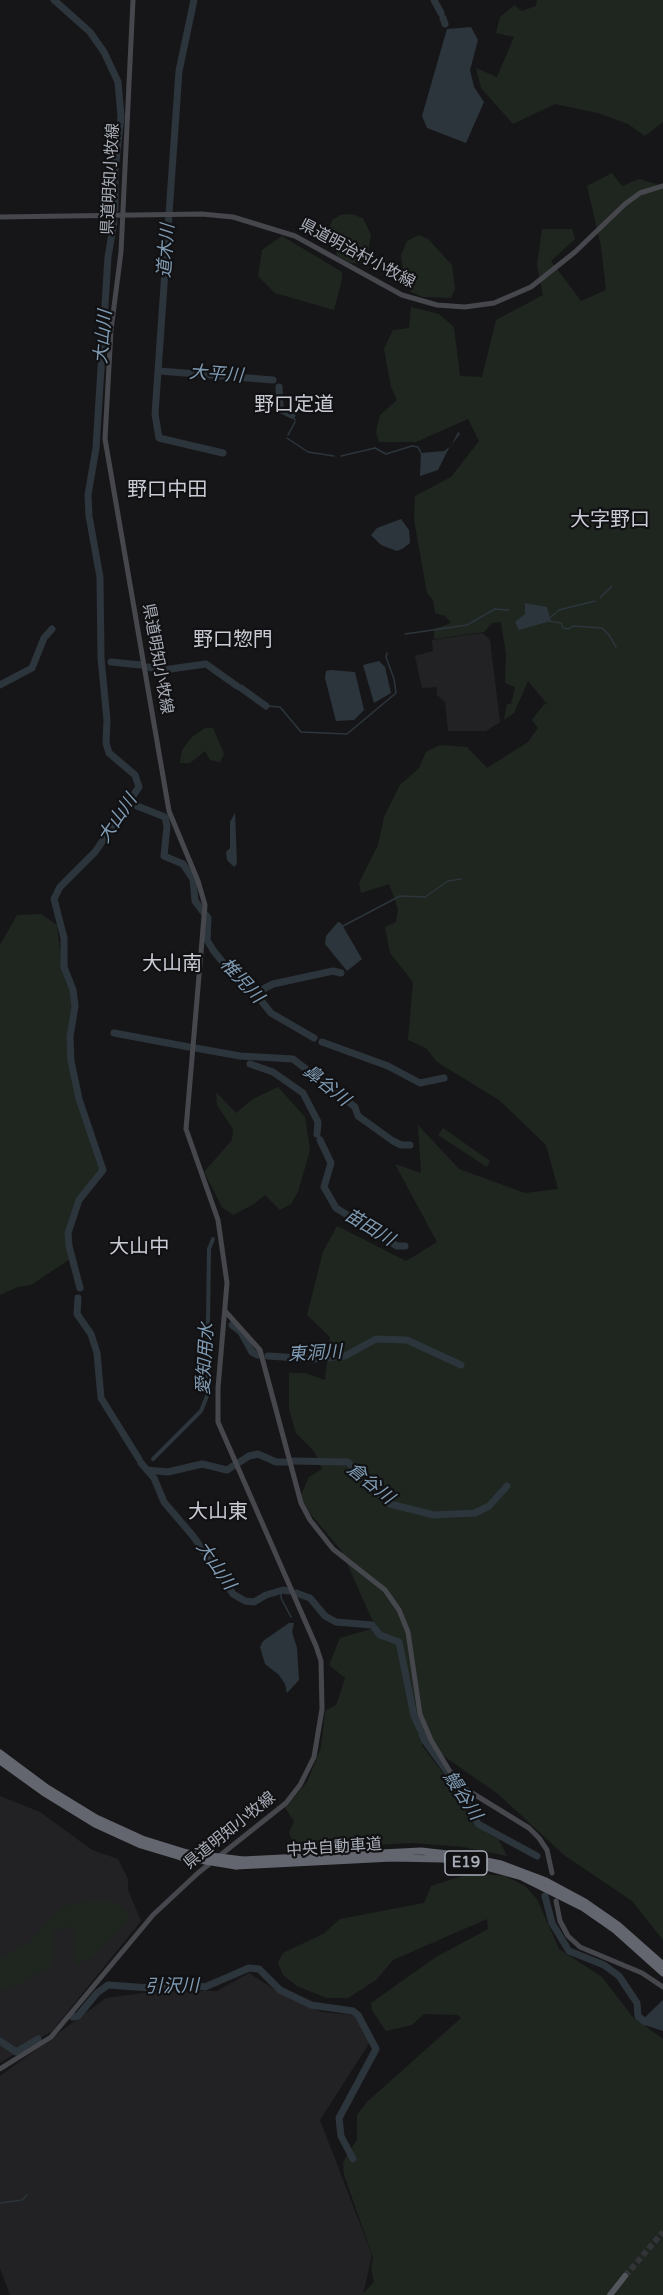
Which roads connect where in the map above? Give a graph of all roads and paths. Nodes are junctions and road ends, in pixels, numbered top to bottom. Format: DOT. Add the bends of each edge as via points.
graph roads {
  1 [pos="133,0"];
  2 [pos="663,186"];
  3 [pos="123,216"];
  4 [pos="0,217"];
  5 [pos="225,1311"];
  6 [pos="0,1753"];
  7 [pos="0,1761"];
  8 [pos="184,1855"];
  9 [pos="552,1873"];
  10 [pos="556,1901"];
  11 [pos="663,1965"];
  12 [pos="663,1973"];
  13 [pos="663,1987"];
  14 [pos="0,2068"];
  15 [pos="625,2276"];
  16 [pos="610,2295"];
  1 -- 3 [label="main road, 県道明知小牧線"];
  2 -- 3 [label="main road, 県道明治村小牧線" via="635,196 543,279 512,297 475,306 422,302 397,293 279,229 225,216"];
  3 -- 4 [label="main road, 県道明治村小牧線"];
  3 -- 5 [label="main road, 県道明知小牧線" via="105,440 169,811 202,892 205,910 186,1129 219,1224 227,1283"];
  5 -- 9 [label="main road" via="254,1341 265,1361 301,1503 310,1520 333,1549 386,1590 399,1610 408,1632 413,1686 431,1740 464,1788 539,1838 547,1850"];
  5 -- 14 [label="main road, 県道明知小牧線" via="218,1414 221,1431 321,1661 321,1716 314,1757 286,1803 198,1873 153,1915 51,2037"];
  6 -- 8 [label="highway, 中央自動車道 / E19" via="96,1818"];
  7 -- 8 [label="highway, 中央自動車道 / E19" via="94,1824 141,1845"];
  8 -- 11 [label="highway, 中央自動車道 / E19, bridge" via="243,1860 412,1851 485,1860 523,1871 576,1896 618,1925"];
  8 -- 12 [label="highway, 中央自動車道 / E19, bridge" via="237,1866 402,1858 475,1864 522,1877 582,1907 615,1930"];
  10 -- 13 [label="main road" via="560,1921 580,1947 642,1972"];
  15 -- 16 [label="main road"];
}
